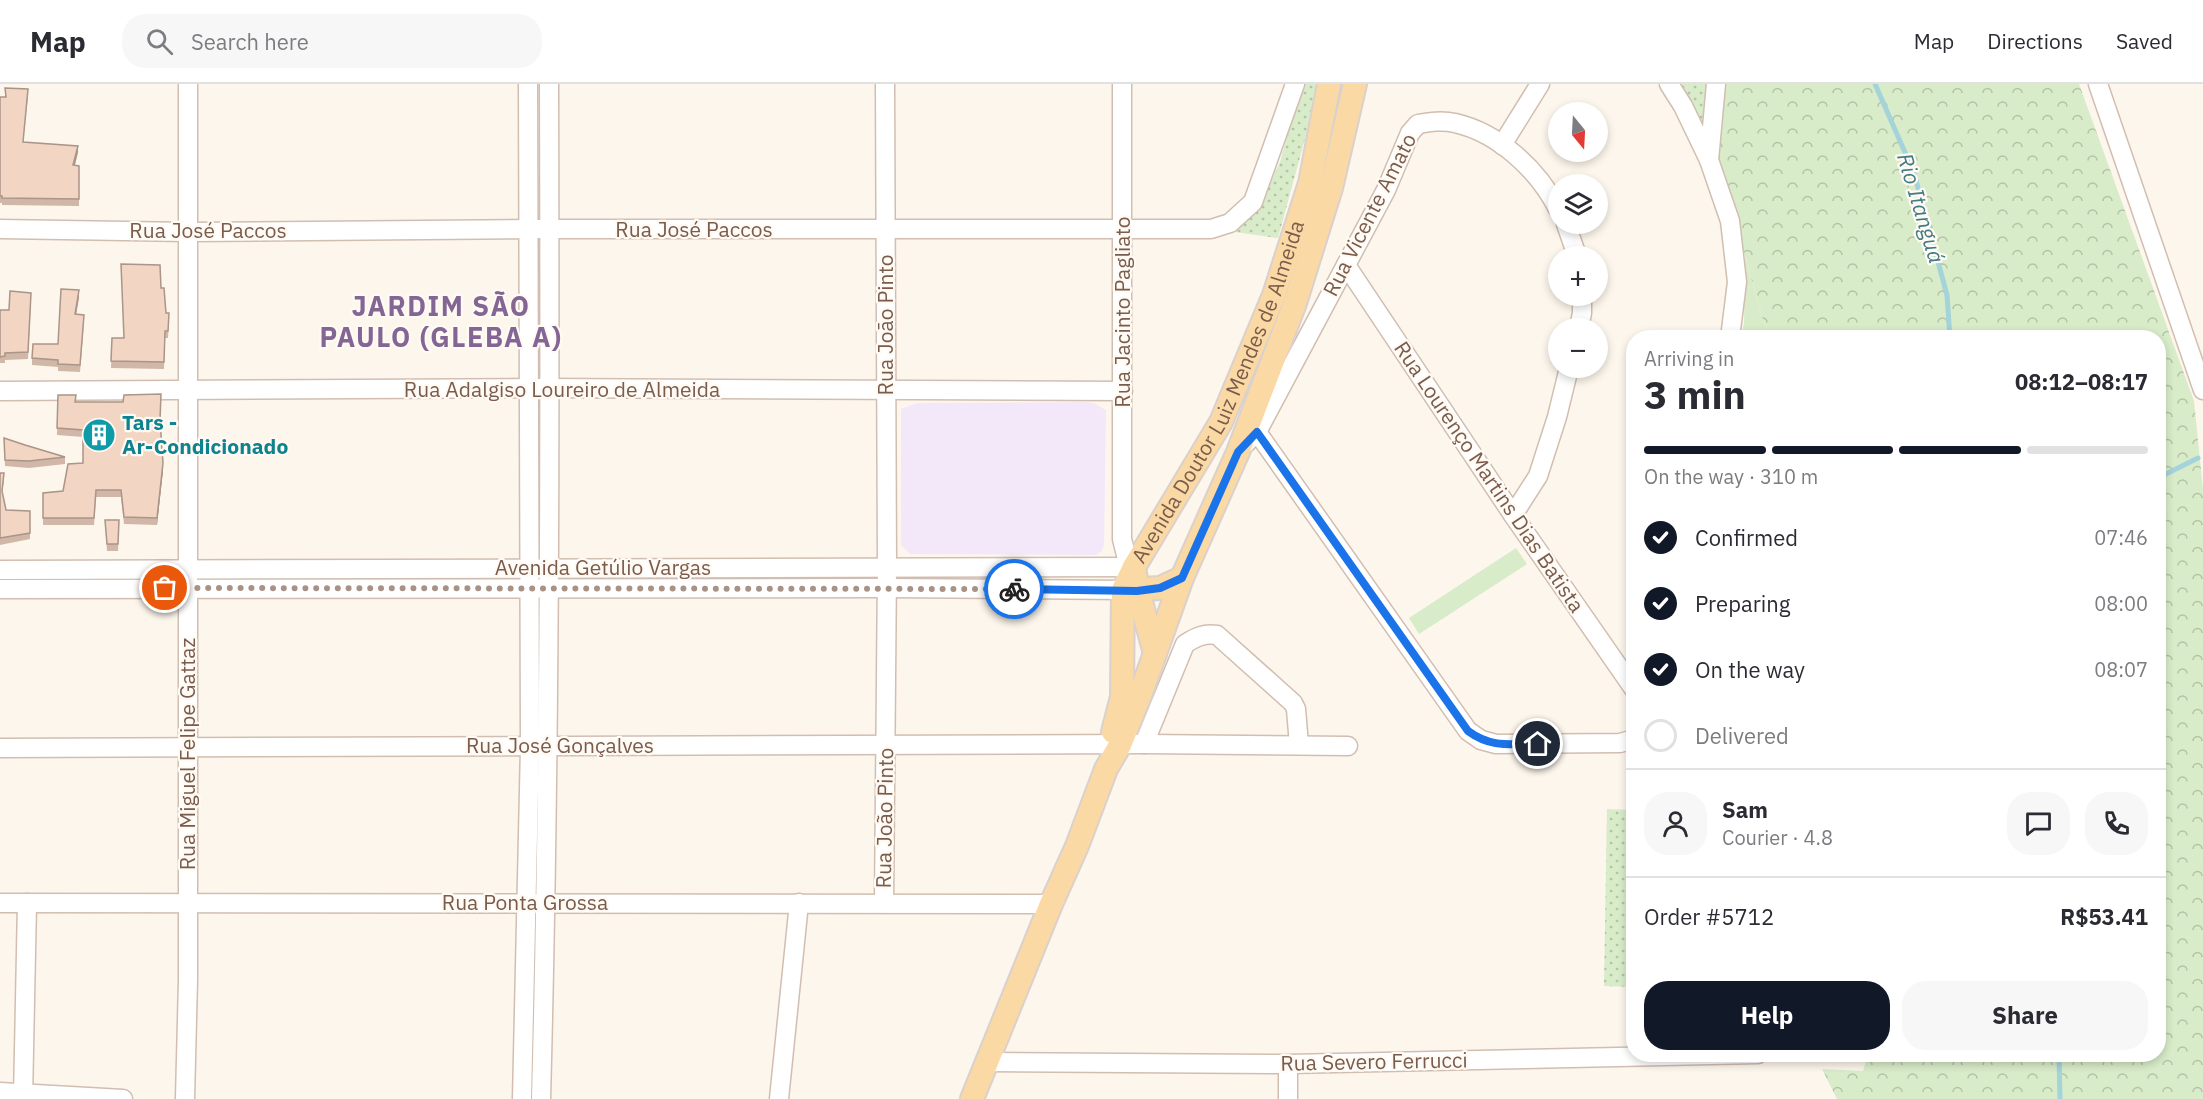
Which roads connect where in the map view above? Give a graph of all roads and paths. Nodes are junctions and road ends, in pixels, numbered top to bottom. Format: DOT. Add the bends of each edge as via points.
graph roads {
  1 [pos="188,84"];
  2 [pos="528,84"];
  3 [pos="549,84"];
  4 [pos="885,84"];
  5 [pos="1122,84"];
  6 [pos="1295,84"];
  7 [pos="1329,84"];
  8 [pos="1354,84"];
  9 [pos="1540,84"];
  10 [pos="1669,84"];
  11 [pos="1716,84"];
  12 [pos="2098,84"];
  13 [pos="1502,145"];
  14 [pos="1709,160"];
  15 [pos="1548,192"];
  16 [pos="1123,228"];
  17 [pos="0,229"];
  18 [pos="528,229"];
  19 [pos="550,229"];
  20 [pos="886,230"];
  21 [pos="188,232"];
  22 [pos="1346,265"];
  23 [pos="1731,330"];
  24 [pos="1567,378"];
  25 [pos="529,388"];
  26 [pos="549,388"];
  27 [pos="2203,390"];
  28 [pos="0,391"];
  29 [pos="188,391"];
  30 [pos="886,391"];
  31 [pos="1123,391"];
  32 [pos="1268,396"];
  33 [pos="1257,432"];
  34 [pos="1238,452"];
  35 [pos="1513,515"];
  36 [pos="1122,539"];
  37 [pos="1147,546"];
  38 [pos="887,567"];
  39 [pos="1134,567"];
  40 [pos="188,569"];
  41 [pos="530,569"];
  42 [pos="549,569"];
  43 [pos="0,570"];
  44 [pos="1182,578"];
  45 [pos="188,588"];
  46 [pos="887,588"];
  47 [pos="0,589"];
  48 [pos="529,590"];
  49 [pos="549,590"];
  50 [pos="1130,590"];
  51 [pos="1155,654"];
  52 [pos="1626,677"];
  53 [pos="1626,741"];
  54 [pos="1144,744"];
  55 [pos="1115,745"];
  56 [pos="1299,745"];
  57 [pos="539,746"];
  58 [pos="886,746"];
  59 [pos="1348,746"];
  60 [pos="188,747"];
  61 [pos="0,748"];
  62 [pos="0,903"];
  63 [pos="27,903"];
  64 [pos="188,903"];
  65 [pos="528,903"];
  66 [pos="546,903"];
  67 [pos="799,903"];
  68 [pos="884,903"];
  69 [pos="1051,903"];
  70 [pos="1626,1057"];
  71 [pos="989,1062"];
  72 [pos="1288,1064"];
  73 [pos="0,1092"];
  74 [pos="23,1096"];
  75 [pos="123,1099"];
  76 [pos="185,1099"];
  77 [pos="522,1099"];
  78 [pos="541,1099"];
  79 [pos="779,1099"];
  80 [pos="972,1099"];
  81 [pos="1288,1099"];
  1 -- 21 [label="street, Rua Miguel Felipe Gattaz"];
  2 -- 18 [label="street"];
  3 -- 19 [label="street"];
  4 -- 20 [label="street, Rua João Pinto"];
  5 -- 16 [label="street, Rua Jacinto Pagliato"];
  6 -- 16 [label="street, Rua José Paccos" via="1257,194 1230,223 1211,229"];
  7 -- 37 [label="main road, Avenida Doutor Luiz Mendes de Almeida" via="1310,183 1274,295 1221,422"];
  8 -- 32 [label="main road, Avenida Doutor Luiz Mendes de Almeida" via="1331,188"];
  9 -- 13 [label="street"];
  10 -- 14 [label="street"];
  11 -- 14 [label="street"];
  12 -- 27 [label="street"];
  13 -- 15 [label="street, Rua Vicente Amato"];
  13 -- 22 [label="street, Rua Vicente Amato" via="1455,123 1418,124 1410,133 1386,190"];
  14 -- 23 [label="street" via="1730,221 1737,282"];
  16 -- 20 [label="street, Rua José Paccos"];
  16 -- 31 [label="street, Rua Jacinto Pagliato"];
  17 -- 21 [label="street, Rua José Paccos"];
  18 -- 19 [label="street, Rua José Paccos"];
  18 -- 21 [label="street, Rua José Paccos"];
  18 -- 25 [label="street"];
  19 -- 20 [label="street, Rua José Paccos"];
  19 -- 26 [label="street"];
  20 -- 30 [label="street, Rua João Pinto"];
  21 -- 29 [label="street, Rua Miguel Felipe Gattaz"];
  22 -- 32 [label="street, Rua Vicente Amato"];
  22 -- 35 [label="street, Rua Lourenço Martins Dias Batista"];
  24 -- 35 [label="street" via="1538,476"];
  25 -- 26 [label="street, Rua Adalgiso Loureiro de Almeida"];
  25 -- 29 [label="street, Rua Adalgiso Loureiro de Almeida"];
  25 -- 41 [label="street"];
  26 -- 30 [label="street, Rua Adalgiso Loureiro de Almeida"];
  26 -- 42 [label="street"];
  28 -- 29 [label="street, Rua Adalgiso Loureiro de Almeida"];
  29 -- 40 [label="street, Rua Miguel Felipe Gattaz"];
  30 -- 31 [label="street, Rua Adalgiso Loureiro de Almeida"];
  30 -- 38 [label="street, Rua João Pinto"];
  31 -- 36 [label="street, Rua Jacinto Pagliato"];
  32 -- 33 [label="street, Rua Vicente Amato"];
  32 -- 34 [label="main road, Avenida Doutor Luiz Mendes de Almeida"];
  33 -- 34 [label="street, Rua Vicente Amato"];
  33 -- 53 [label="street" via="1468,731 1496,744"];
  34 -- 44 [label="main road, Avenida Doutor Luiz Mendes de Almeida"];
  35 -- 52 [label="street, Rua Lourenço Martins Dias Batista"];
  36 -- 37 [label="street" via="1136,549"];
  36 -- 39 [label="street, Rua Jacinto Pagliato"];
  37 -- 39 [label="main road, Avenida Doutor Luiz Mendes de Almeida"];
  38 -- 39 [label="street, Avenida Getúlio Vargas"];
  38 -- 42 [label="street, Avenida Getúlio Vargas"];
  38 -- 46 [label="street, Rua João Pinto"];
  39 -- 50 [label="main road, Avenida Doutor Luiz Mendes de Almeida"];
  40 -- 41 [label="street, Avenida Getúlio Vargas"];
  40 -- 43 [label="street, Avenida Getúlio Vargas"];
  40 -- 45 [label="street, Rua Miguel Felipe Gattaz"];
  41 -- 42 [label="street, Avenida Getúlio Vargas"];
  41 -- 48 [label="street"];
  42 -- 49 [label="street"];
  44 -- 50 [label="main road" via="1160,588"];
  44 -- 51 [label="main road, Avenida Doutor Luiz Mendes de Almeida"];
  45 -- 47 [label="street, Avenida Getúlio Vargas"];
  45 -- 48 [label="street, Avenida Getúlio Vargas"];
  45 -- 60 [label="street, Rua Miguel Felipe Gattaz"];
  46 -- 49 [label="street, Avenida Getúlio Vargas"];
  46 -- 50 [label="street, Avenida Getúlio Vargas"];
  46 -- 58 [label="street, Rua João Pinto"];
  48 -- 49 [label="street, Avenida Getúlio Vargas"];
  48 -- 57 [label="street"];
  49 -- 57 [label="street"];
  50 -- 51 [label="main road" via="1145,611"];
  50 -- 55 [label="main road, Avenida Doutor Luiz Mendes de Almeida"];
  51 -- 55 [label="main road, Avenida Doutor Luiz Mendes de Almeida"];
  54 -- 55 [label="street, Rua José Gonçalves"];
  54 -- 56 [label="street, Rua José Gonçalves"];
  54 -- 56 [label="street" via="1185,644 1208,634 1217,635 1293,704"];
  55 -- 58 [label="street, Rua José Gonçalves"];
  55 -- 69 [label="main road, Avenida Doutor Luiz Mendes de Almeida"];
  56 -- 59 [label="street, Rua José Gonçalves"];
  57 -- 58 [label="street, Rua José Gonçalves"];
  57 -- 60 [label="street, Rua José Gonçalves"];
  57 -- 65 [label="street"];
  57 -- 66 [label="street"];
  58 -- 68 [label="street, Rua João Pinto"];
  60 -- 61 [label="street, Rua José Gonçalves"];
  60 -- 64 [label="street, Rua Miguel Felipe Gattaz"];
  62 -- 63 [label="street, Rua Ponta Grossa"];
  63 -- 64 [label="street, Rua Ponta Grossa"];
  63 -- 74 [label="street"];
  64 -- 65 [label="street, Rua Ponta Grossa"];
  64 -- 76 [label="street, Rua Miguel Felipe Gattaz"];
  65 -- 66 [label="street, Rua Ponta Grossa"];
  65 -- 77 [label="street"];
  66 -- 67 [label="street, Rua Ponta Grossa"];
  66 -- 78 [label="street"];
  67 -- 68 [label="street, Rua Ponta Grossa"];
  67 -- 79 [label="street"];
  68 -- 69 [label="street, Rua Ponta Grossa"];
  69 -- 71 [label="main road, Avenida Doutor Luiz Mendes de Almeida"];
  70 -- 72 [label="street, Rua Severo Ferrucci"];
  71 -- 72 [label="street, Rua Severo Ferrucci"];
  71 -- 80 [label="main road, Avenida Doutor Luiz Mendes de Almeida"];
  72 -- 81 [label="street"];
  73 -- 74 [label="street"];
  74 -- 75 [label="street"];
}
